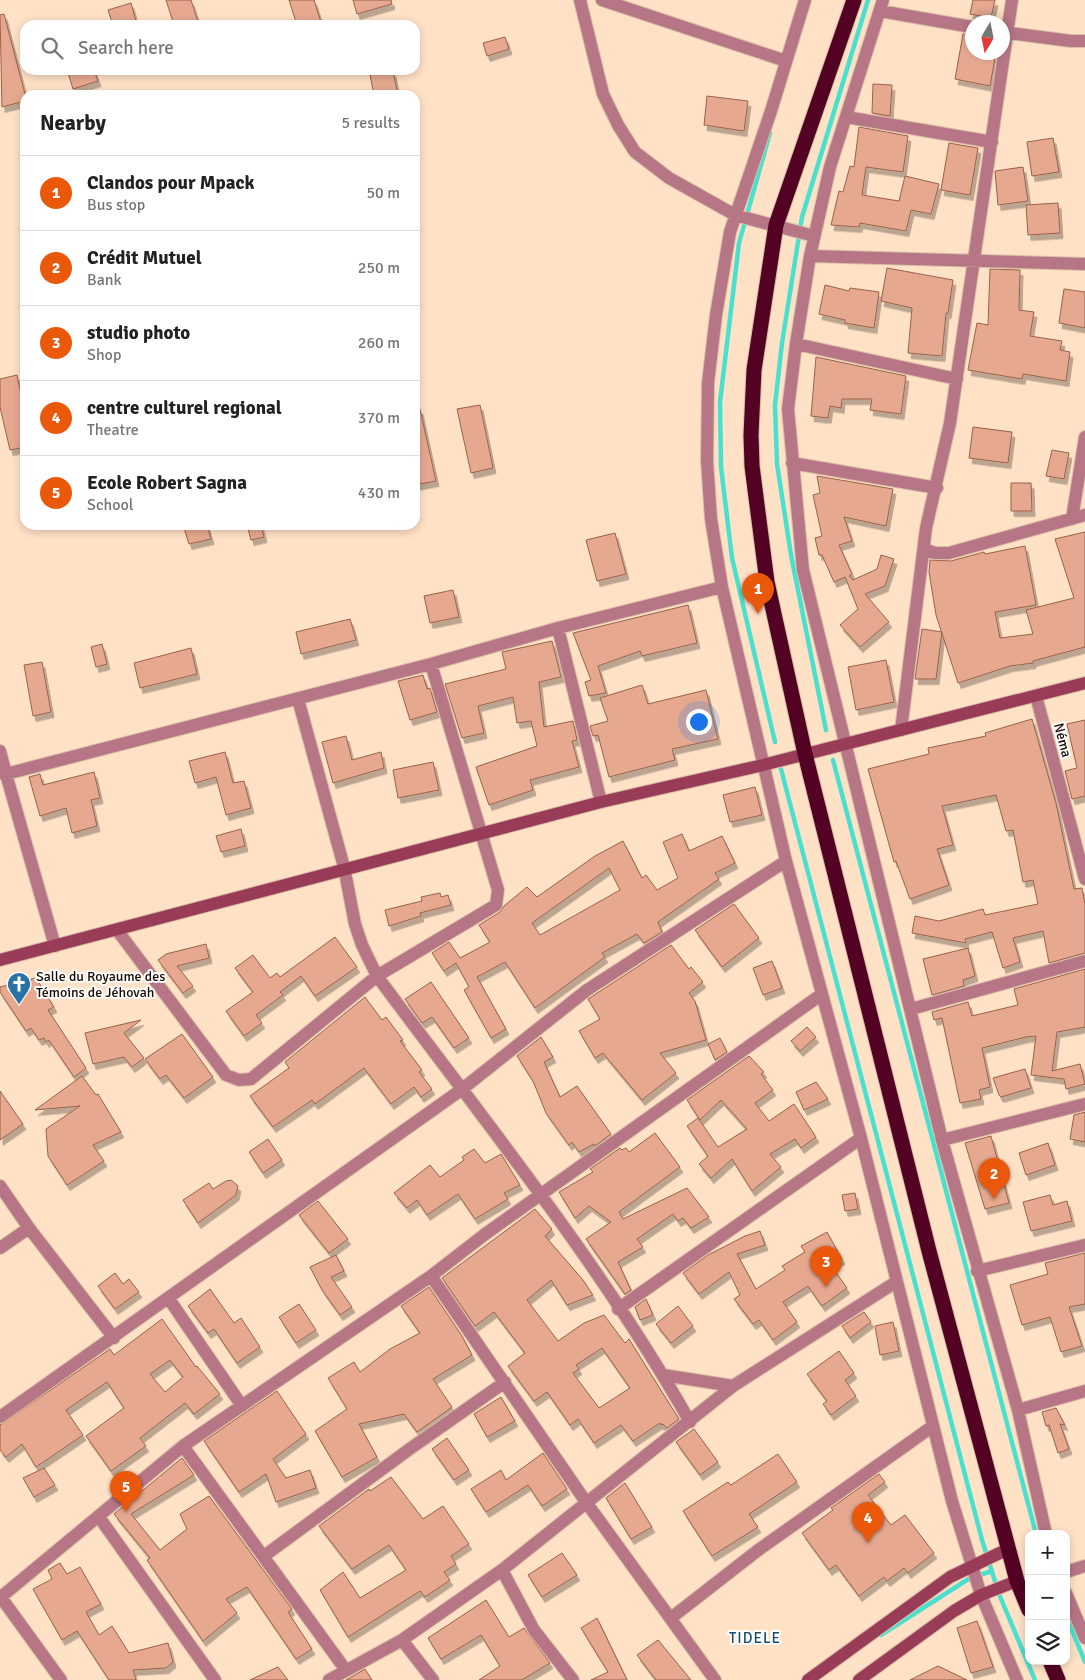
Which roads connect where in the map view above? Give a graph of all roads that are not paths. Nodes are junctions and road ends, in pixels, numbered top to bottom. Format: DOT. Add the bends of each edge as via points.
graph roads {
  1 [pos="580,0"];
  2 [pos="602,0"];
  3 [pos="805,0"];
  4 [pos="854,0"];
  5 [pos="1012,0"];
  6 [pos="881,6"];
  7 [pos="1009,15"];
  8 [pos="965,25"];
  9 [pos="1010,33"];
  10 [pos="1085,41"];
  11 [pos="1002,60"];
  12 [pos="786,61"];
  13 [pos="846,117"];
  14 [pos="992,142"];
  15 [pos="735,215"];
  16 [pos="776,225"];
  17 [pos="814,236"];
  18 [pos="810,256"];
  19 [pos="974,260"];
  20 [pos="1085,264"];
  21 [pos="796,344"];
  22 [pos="957,379"];
  23 [pos="1085,437"];
  24 [pos="792,463"];
  25 [pos="937,488"];
  26 [pos="1085,515"];
  27 [pos="1072,519"];
  28 [pos="924,549"];
  29 [pos="722,587"];
  30 [pos="558,628"];
  31 [pos="431,664"];
  32 [pos="1085,683"];
  33 [pos="1036,696"];
  34 [pos="298,699"];
  35 [pos="901,730"];
  36 [pos="846,744"];
  37 [pos="0,751"];
  38 [pos="805,754"];
  39 [pos="763,764"];
  40 [pos="3,774"];
  41 [pos="600,802"];
  42 [pos="482,834"];
  43 [pos="786,861"];
  44 [pos="344,867"];
  45 [pos="1085,879"];
  46 [pos="117,930"];
  47 [pos="54,946"];
  48 [pos="0,960"];
  49 [pos="1085,961"];
  50 [pos="377,976"];
  51 [pos="822,994"];
  52 [pos="911,1009"];
  53 [pos="461,1090"];
  54 [pos="1085,1104"];
  55 [pos="861,1138"];
  56 [pos="942,1140"];
  57 [pos="0,1186"];
  58 [pos="542,1194"];
  59 [pos="28,1228"];
  60 [pos="1085,1245"];
  61 [pos="0,1248"];
  62 [pos="978,1271"];
  63 [pos="431,1276"];
  64 [pos="896,1282"];
  65 [pos="170,1299"];
  66 [pos="618,1309"];
  67 [pos="114,1338"];
  68 [pos="663,1374"];
  69 [pos="505,1382"];
  70 [pos="733,1386"];
  71 [pos="1085,1391"];
  72 [pos="242,1406"];
  73 [pos="1018,1410"];
  74 [pos="0,1417"];
  75 [pos="690,1422"];
  76 [pos="933,1426"];
  77 [pos="183,1446"];
  78 [pos="586,1502"];
  79 [pos="99,1517"];
  80 [pos="1045,1530"];
  81 [pos="1008,1549"];
  82 [pos="264,1556"];
  83 [pos="972,1565"];
  84 [pos="1085,1566"];
  85 [pos="502,1570"];
  86 [pos="1070,1571"];
  87 [pos="1017,1581"];
  88 [pos="986,1593"];
  89 [pos="0,1596"];
  90 [pos="1025,1600"];
  91 [pos="1070,1602"];
  92 [pos="671,1618"];
  93 [pos="1085,1638"];
  94 [pos="402,1640"];
  95 [pos="1052,1665"];
  96 [pos="345,1669"];
  97 [pos="60,1680"];
  98 [pos="215,1680"];
  99 [pos="329,1680"];
  100 [pos="432,1680"];
  101 [pos="573,1680"];
  102 [pos="714,1680"];
  103 [pos="808,1680"];
  104 [pos="859,1680"];
  105 [pos="1017,1680"];
  106 [pos="1058,1680"];
  1 -- 15 [label="street" via="603,94 635,152 669,178"];
  2 -- 12 [label="street"];
  3 -- 12 [label="street"];
  4 -- 16 [label="highway"];
  5 -- 7 [label="street"];
  6 -- 8 [label="street"];
  6 -- 13 [label="street"];
  9 -- 10 [label="street"];
  11 -- 14 [label="street"];
  12 -- 15 [label="street"];
  13 -- 14 [label="street"];
  13 -- 17 [label="street"];
  14 -- 19 [label="street"];
  15 -- 16 [label="street"];
  15 -- 29 [label="street" via="716,315 708,384 707,461 711,518"];
  16 -- 17 [label="street"];
  16 -- 38 [label="highway" via="754,370 752,466 767,582"];
  17 -- 18 [label="street"];
  18 -- 19 [label="street"];
  18 -- 21 [label="street"];
  19 -- 20 [label="street"];
  19 -- 22 [label="street"];
  21 -- 22 [label="street"];
  21 -- 24 [label="street" via="788,410"];
  22 -- 25 [label="street"];
  23 -- 27 [label="street"];
  24 -- 25 [label="street"];
  24 -- 36 [label="street" via="804,570"];
  25 -- 28 [label="street"];
  26 -- 27 [label="street"];
  27 -- 28 [label="street" via="949,553"];
  28 -- 35 [label="street"];
  29 -- 30 [label="street"];
  29 -- 39 [label="street"];
  30 -- 31 [label="street"];
  30 -- 41 [label="street"];
  31 -- 34 [label="street"];
  31 -- 42 [label="street"];
  32 -- 33 [label="main road"];
  33 -- 35 [label="main road"];
  33 -- 45 [label="street, Néma"];
  34 -- 40 [label="street"];
  34 -- 44 [label="street"];
  35 -- 36 [label="main road"];
  36 -- 38 [label="main road"];
  36 -- 52 [label="street"];
  37 -- 40 [label="street"];
  38 -- 39 [label="main road"];
  38 -- 81 [label="highway" via="929,1251"];
  39 -- 41 [label="main road"];
  39 -- 43 [label="street"];
  40 -- 47 [label="street"];
  41 -- 42 [label="main road"];
  42 -- 44 [label="main road"];
  42 -- 50 [label="street" via="498,890 496,905"];
  43 -- 51 [label="street"];
  43 -- 53 [label="street" via="587,990"];
  44 -- 46 [label="main road"];
  44 -- 50 [label="street" via="354,924"];
  46 -- 47 [label="main road"];
  46 -- 50 [label="street" via="226,1075 239,1080 251,1079"];
  47 -- 48 [label="main road"];
  49 -- 52 [label="street"];
  50 -- 53 [label="street"];
  51 -- 55 [label="street"];
  51 -- 58 [label="street"];
  52 -- 56 [label="street"];
  53 -- 58 [label="street"];
  53 -- 65 [label="street"];
  54 -- 56 [label="street"];
  55 -- 64 [label="street"];
  55 -- 66 [label="street"];
  56 -- 62 [label="street"];
  57 -- 59 [label="street"];
  58 -- 63 [label="street"];
  58 -- 66 [label="street"];
  59 -- 61 [label="street"];
  59 -- 67 [label="street"];
  60 -- 62 [label="street"];
  62 -- 73 [label="street"];
  63 -- 69 [label="street"];
  63 -- 72 [label="street"];
  64 -- 70 [label="street"];
  64 -- 76 [label="street"];
  65 -- 67 [label="street"];
  65 -- 72 [label="street"];
  66 -- 68 [label="street"];
  67 -- 74 [label="street"];
  68 -- 70 [label="street"];
  68 -- 75 [label="street"];
  69 -- 78 [label="street"];
  69 -- 82 [label="street"];
  70 -- 75 [label="street"];
  71 -- 73 [label="street"];
  72 -- 77 [label="street"];
  73 -- 80 [label="street"];
  75 -- 78 [label="street"];
  76 -- 83 [label="street"];
  76 -- 92 [label="street" via="757,1551"];
  77 -- 79 [label="street"];
  77 -- 82 [label="street"];
  78 -- 85 [label="street"];
  78 -- 92 [label="street"];
  79 -- 89 [label="street"];
  79 -- 98 [label="street"];
  81 -- 83 [label="main road"];
  81 -- 87 [label="highway"];
  82 -- 96 [label="street"];
  83 -- 88 [label="street"];
  83 -- 103 [label="main road" via="950,1577"];
  84 -- 86 [label="street"];
  85 -- 94 [label="street"];
  85 -- 101 [label="street" via="534,1630"];
  87 -- 88 [label="main road"];
  87 -- 90 [label="highway"];
  88 -- 104 [label="main road" via="954,1611"];
  88 -- 105 [label="street"];
  89 -- 97 [label="street"];
  91 -- 93 [label="street"];
  92 -- 102 [label="street"];
  94 -- 96 [label="street"];
  94 -- 100 [label="street"];
  95 -- 106 [label="highway"];
  96 -- 99 [label="street"];
}
